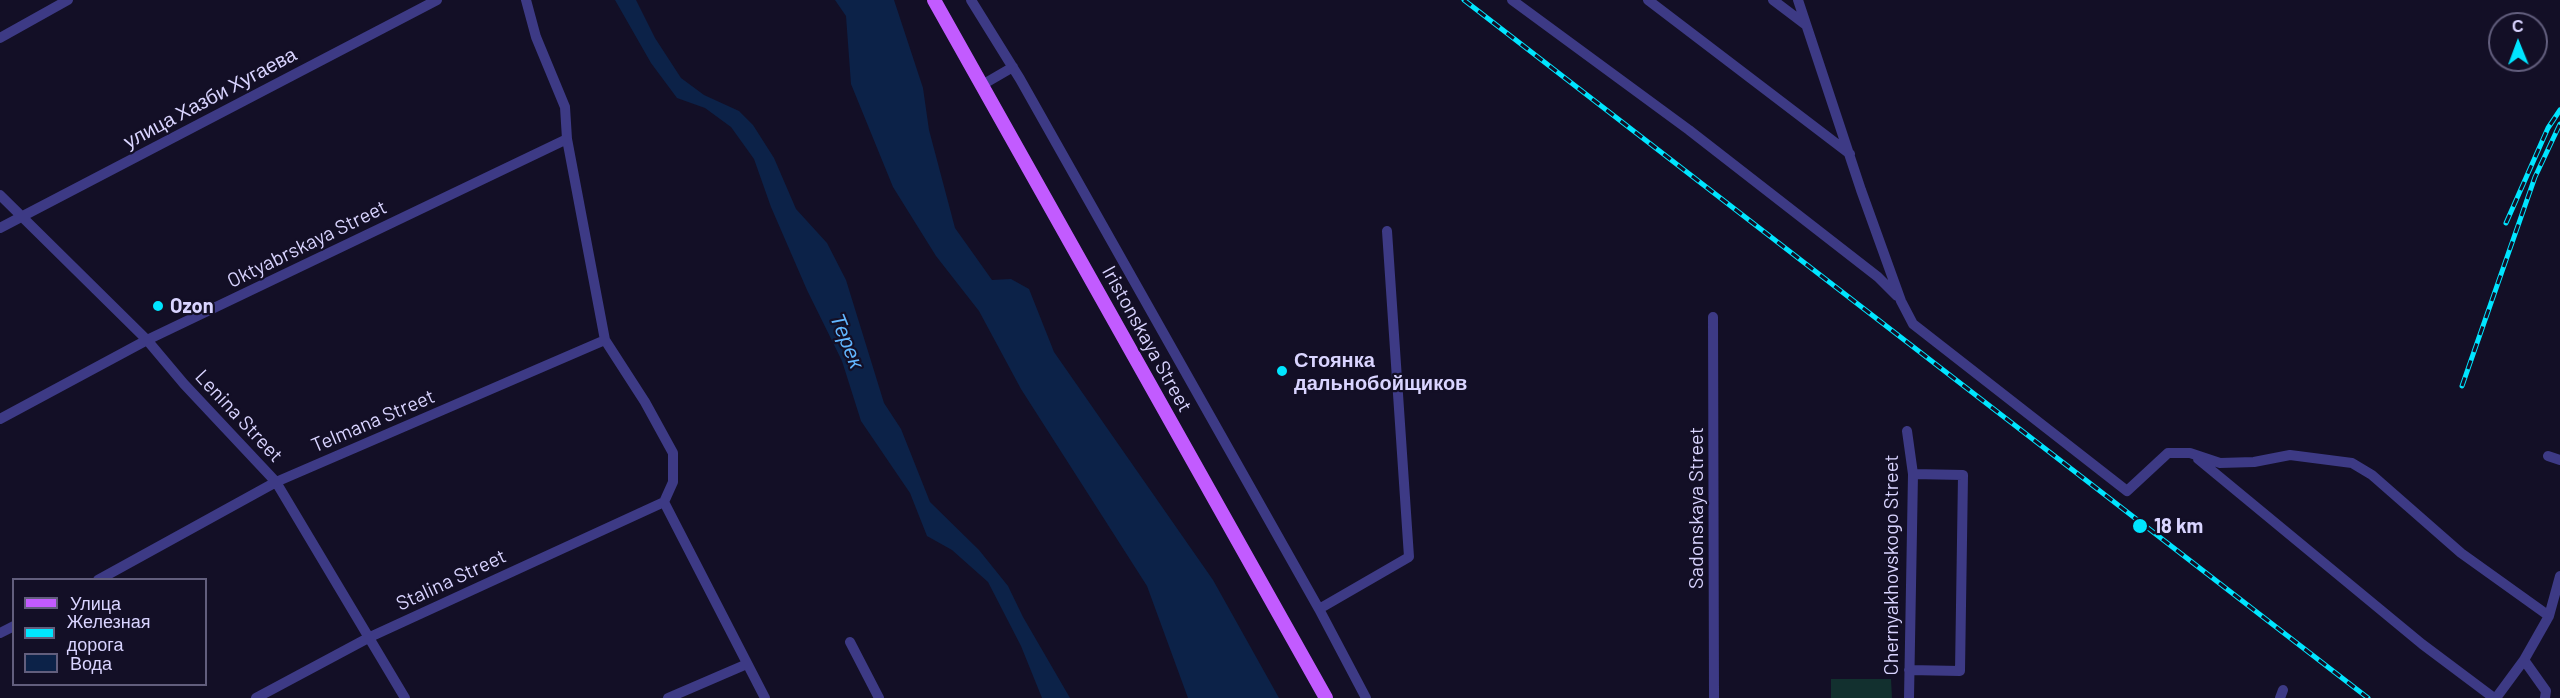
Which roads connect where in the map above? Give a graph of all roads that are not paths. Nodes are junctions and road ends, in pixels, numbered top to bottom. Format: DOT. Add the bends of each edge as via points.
graph roads {
  1 [pos="68,0"];
  2 [pos="437,0"];
  3 [pos="526,0"];
  4 [pos="934,0"];
  5 [pos="971,0"];
  6 [pos="1512,0"];
  7 [pos="1648,0"];
  8 [pos="1773,0"];
  9 [pos="1798,0"];
  10 [pos="1806,26"];
  11 [pos="0,38"];
  12 [pos="1013,67"];
  13 [pos="982,85"];
  14 [pos="567,139"];
  15 [pos="1850,154"];
  16 [pos="0,195"];
  17 [pos="21,217"];
  18 [pos="0,228"];
  19 [pos="1387,231"];
  20 [pos="1900,301"];
  21 [pos="1713,317"];
  22 [pos="147,340"];
  23 [pos="605,340"];
  24 [pos="0,419"];
  25 [pos="1907,431"];
  26 [pos="2190,453"];
  27 [pos="2548,456"];
  28 [pos="2560,460"];
  29 [pos="1913,474"];
  30 [pos="276,482"];
  31 [pos="664,502"];
  32 [pos="2560,576"];
  33 [pos="100,578"];
  34 [pos="1319,609"];
  35 [pos="2549,616"];
  36 [pos="370,637"];
  37 [pos="850,642"];
  38 [pos="2524,660"];
  39 [pos="747,664"];
  40 [pos="1909,670"];
  41 [pos="256,698"];
  42 [pos="405,698"];
  43 [pos="669,698"];
  44 [pos="765,698"];
  45 [pos="879,698"];
  46 [pos="1326,698"];
  47 [pos="1366,698"];
  48 [pos="1714,698"];
  49 [pos="1909,698"];
  50 [pos="2495,698"];
  51 [pos="2545,698"];
  1 -- 11 [label="street"];
  2 -- 17 [label="street, улица Хазби Хугаева"];
  3 -- 14 [label="street" via="536,37 565,107"];
  4 -- 13 [label="main road, Iristonskaya Street"];
  5 -- 12 [label="street"];
  6 -- 20 [label="street" via="1699,137 1878,277"];
  7 -- 15 [label="street"];
  8 -- 10 [label="street"];
  9 -- 10 [label="street"];
  10 -- 15 [label="street"];
  12 -- 13 [label="street"];
  12 -- 34 [label="street"];
  13 -- 46 [label="main road, Iristonskaya Street"];
  14 -- 22 [label="street, Oktyabrskaya Street"];
  14 -- 23 [label="street"];
  15 -- 20 [label="street"];
  16 -- 17 [label="street, Lenina Street"];
  17 -- 18 [label="street, улица Хазби Хугаева"];
  17 -- 22 [label="street, Lenina Street"];
  19 -- 34 [label="street" via="1409,557"];
  20 -- 26 [label="street" via="1913,324 2127,491 2168,453"];
  21 -- 48 [label="street, Sadonskaya Street"];
  22 -- 24 [label="street, Oktyabrskaya Street"];
  22 -- 30 [label="street, Lenina Street"];
  23 -- 30 [label="street, Telmana Street"];
  23 -- 31 [label="street" via="673,453 673,482"];
  25 -- 29 [label="street, Chernyakhovskogo Street"];
  26 -- 35 [label="street" via="2220,463 2290,455 2352,463 2372,475 2461,553"];
  26 -- 50 [label="street" via="2422,644"];
  27 -- 28 [label="street"];
  29 -- 40 [label="street, Chernyakhovskogo Street"];
  29 -- 40 [label="street" via="1963,475 1960,671"];
  30 -- 33 [label="street, Telmana Street"];
  30 -- 36 [label="street, Lenina Street"];
  31 -- 36 [label="street, Stalina Street"];
  31 -- 39 [label="street"];
  32 -- 35 [label="street"];
  34 -- 47 [label="street"];
  35 -- 38 [label="street"];
  36 -- 41 [label="street, Stalina Street"];
  36 -- 42 [label="street, Lenina Street"];
  37 -- 45 [label="street"];
  38 -- 50 [label="street"];
  38 -- 51 [label="street" via="2546,691"];
  39 -- 43 [label="street"];
  39 -- 44 [label="street"];
  40 -- 49 [label="street, Chernyakhovskogo Street"];
}
